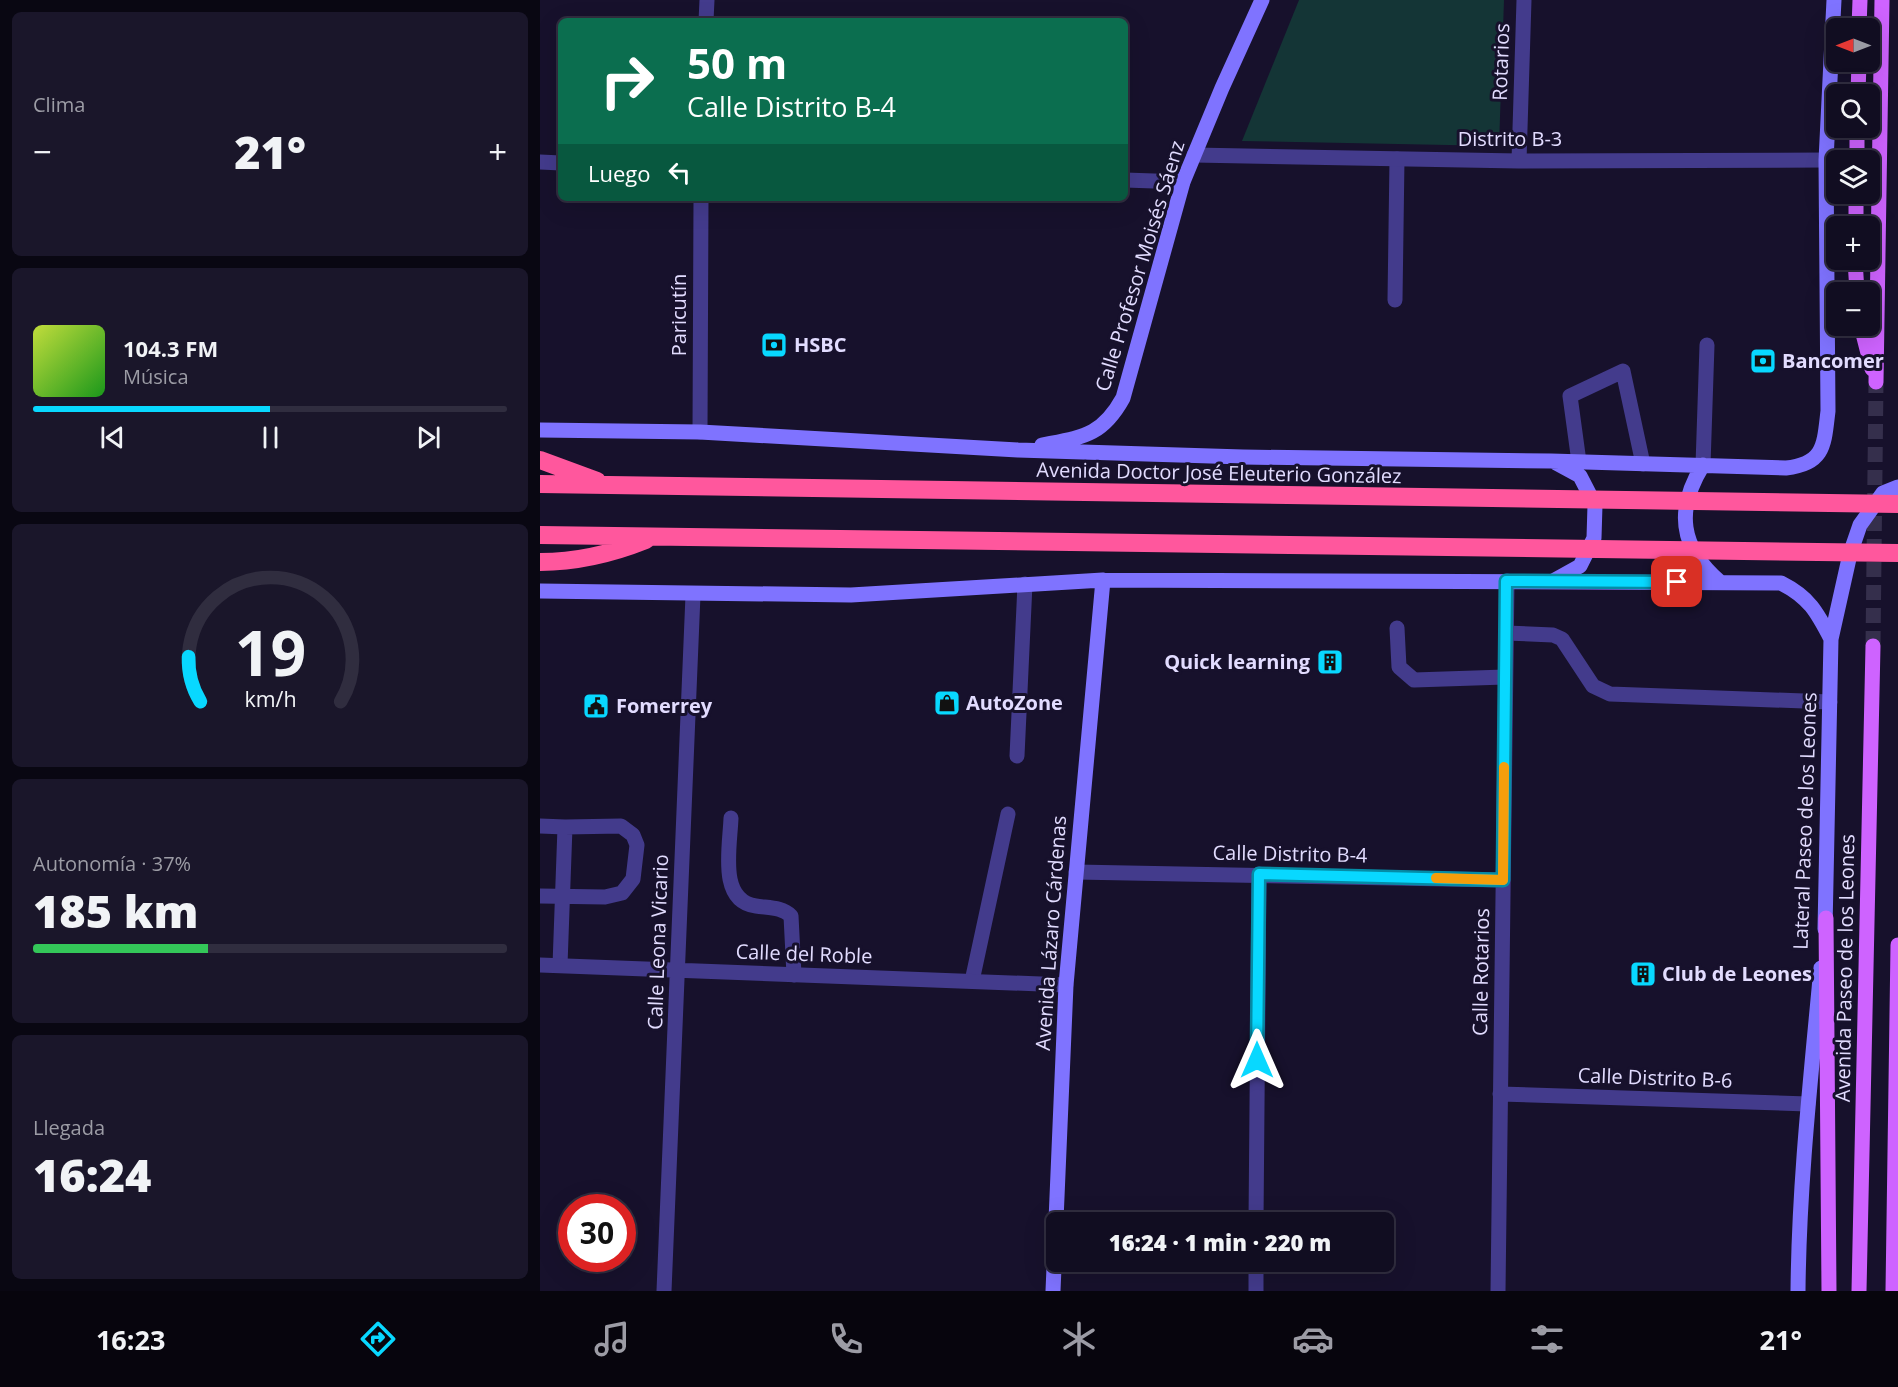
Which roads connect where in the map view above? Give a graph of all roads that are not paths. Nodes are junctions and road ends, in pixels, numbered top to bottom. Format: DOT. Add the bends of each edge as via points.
graph roads {
  1 [pos="707,0"];
  2 [pos="1262,0"];
  3 [pos="1524,0"];
  4 [pos="1834,0"];
  5 [pos="1860,0"];
  6 [pos="1882,0"];
  7 [pos="706,18"];
  8 [pos="1859,18"];
  9 [pos="1826,150"];
  10 [pos="1194,155"];
  11 [pos="1397,159"];
  12 [pos="1826,160"];
  13 [pos="1519,161"];
  14 [pos="540,162"];
  15 [pos="558,163"];
  16 [pos="1128,180"];
  17 [pos="1183,182"];
  18 [pos="701,201"];
  19 [pos="1826,204"];
  20 [pos="1878,282"];
  21 [pos="1395,300"];
  22 [pos="1864,336"];
  23 [pos="1877,336"];
  24 [pos="1707,345"];
  25 [pos="540,430"];
  26 [pos="700,432"];
  27 [pos="1018,450"];
  28 [pos="540,460"];
  29 [pos="1551,461"];
  30 [pos="1579,462"];
  31 [pos="1643,464"];
  32 [pos="1703,465"];
  33 [pos="540,484"];
  34 [pos="607,485"];
  35 [pos="1898,488"];
  36 [pos="1898,504"];
  37 [pos="540,535"];
  38 [pos="656,537"];
  39 [pos="1898,553"];
  40 [pos="540,562"];
  41 [pos="1103,580"];
  42 [pos="1506,581"];
  43 [pos="1550,582"];
  44 [pos="1720,582"];
  45 [pos="1025,585"];
  46 [pos="540,591"];
  47 [pos="693,595"];
  48 [pos="1397,628"];
  49 [pos="1506,633"];
  50 [pos="1831,639"];
  51 [pos="1873,646"];
  52 [pos="1505,677"];
  53 [pos="1830,702"];
  54 [pos="1017,756"];
  55 [pos="1008,814"];
  56 [pos="731,818"];
  57 [pos="540,826"];
  58 [pos="564,827"];
  59 [pos="1076,872"];
  60 [pos="1259,874"];
  61 [pos="1503,880"];
  62 [pos="540,896"];
  63 [pos="562,896"];
  64 [pos="1826,918"];
  65 [pos="1898,945"];
  66 [pos="540,965"];
  67 [pos="560,965"];
  68 [pos="678,969"];
  69 [pos="794,975"];
  70 [pos="972,981"];
  71 [pos="1066,985"];
  72 [pos="1500,1094"];
  73 [pos="1808,1104"];
  74 [pos="1256,1212"];
  75 [pos="1256,1272"];
  76 [pos="664,1291"];
  77 [pos="1053,1291"];
  78 [pos="1256,1291"];
  79 [pos="1498,1291"];
  80 [pos="1798,1291"];
  81 [pos="1829,1291"];
  82 [pos="1859,1291"];
  83 [pos="1893,1291"];
  1 -- 7 [label="street"];
  2 -- 10 [label="street, Calle Profesor Moisés Sáenz"];
  3 -- 13 [label="street, Rotarios"];
  4 -- 9 [label="street"];
  5 -- 8 [label="main road"];
  6 -- 20 [label="main road"];
  10 -- 11 [label="street, Distrito B-3"];
  10 -- 17 [label="street, Calle Profesor Moisés Sáenz"];
  11 -- 13 [label="street, Distrito B-3"];
  11 -- 21 [label="street"];
  12 -- 13 [label="street, Distrito B-3"];
  14 -- 15 [label="street"];
  16 -- 17 [label="street"];
  17 -- 27 [label="street, Calle Profesor Moisés Sáenz" via="1124,398 1112,419 1098,430 1073,439"];
  18 -- 26 [label="street, Paricutín"];
  19 -- 32 [label="street" via="1828,411 1825,440 1818,456 1805,466 1786,468"];
  22 -- 23 [label="main road" via="1876,382"];
  24 -- 32 [label="street"];
  25 -- 26 [label="street"];
  26 -- 27 [label="street"];
  27 -- 29 [label="street"];
  28 -- 34 [label="highway"];
  29 -- 30 [label="street"];
  29 -- 43 [label="street" via="1580,476 1595,506 1594,538 1581,566"];
  30 -- 31 [label="street"];
  30 -- 31 [label="street" via="1570,396 1623,371"];
  31 -- 32 [label="street"];
  32 -- 44 [label="street" via="1689,490 1684,518 1688,538 1701,565"];
  33 -- 34 [label="highway, Avenida Doctor José Eleuterio González"];
  34 -- 36 [label="highway, Avenida Doctor José Eleuterio González"];
  35 -- 50 [label="street, Lateral Paseo de los Leones" via="1883,493 1860,525"];
  37 -- 38 [label="highway"];
  38 -- 39 [label="highway"];
  38 -- 40 [label="highway" via="614,553"];
  41 -- 42 [label="street"];
  41 -- 45 [label="street"];
  41 -- 59 [label="street, Avenida Lázaro Cárdenas"];
  42 -- 43 [label="street"];
  42 -- 49 [label="street, Calle Rotarios"];
  43 -- 44 [label="street"];
  44 -- 50 [label="street" via="1781,583 1801,593"];
  45 -- 47 [label="street" via="851,595"];
  45 -- 54 [label="street"];
  46 -- 47 [label="street"];
  47 -- 68 [label="street, Calle Leona Vicario"];
  48 -- 52 [label="street" via="1399,667 1413,680"];
  49 -- 52 [label="street, Calle Rotarios"];
  49 -- 53 [label="street" via="1553,635 1562,639 1593,686 1610,694"];
  50 -- 53 [label="street, Lateral Paseo de los Leones"];
  51 -- 82 [label="main road, Avenida Paseo de los Leones"];
  52 -- 61 [label="street, Calle Rotarios"];
  53 -- 64 [label="street, Lateral Paseo de los Leones"];
  55 -- 70 [label="street"];
  56 -- 69 [label="street" via="729,875 733,893 745,905 785,910 791,916"];
  57 -- 58 [label="street"];
  58 -- 63 [label="street"];
  58 -- 63 [label="street" via="621,826 633,835 637,845 633,879 622,893 605,897"];
  59 -- 60 [label="street, Calle Distrito B-4"];
  59 -- 71 [label="street, Avenida Lázaro Cárdenas"];
  60 -- 61 [label="street, Calle Distrito B-4"];
  60 -- 74 [label="street"];
  61 -- 72 [label="street, Calle Rotarios"];
  62 -- 63 [label="street"];
  63 -- 67 [label="street"];
  64 -- 73 [label="street, Lateral Paseo de los Leones"];
  64 -- 81 [label="main road"];
  65 -- 83 [label="main road"];
  66 -- 67 [label="street, Calle del Roble"];
  67 -- 68 [label="street, Calle del Roble"];
  68 -- 69 [label="street, Calle del Roble"];
  68 -- 76 [label="street, Calle Leona Vicario"];
  69 -- 70 [label="street, Calle del Roble"];
  70 -- 71 [label="street, Calle del Roble"];
  71 -- 77 [label="street, Avenida Lázaro Cárdenas"];
  72 -- 73 [label="street, Calle Distrito B-6"];
  72 -- 79 [label="street, Calle Rotarios"];
  73 -- 80 [label="street, Lateral Paseo de los Leones" via="1798,1232"];
  75 -- 78 [label="street"];
}
